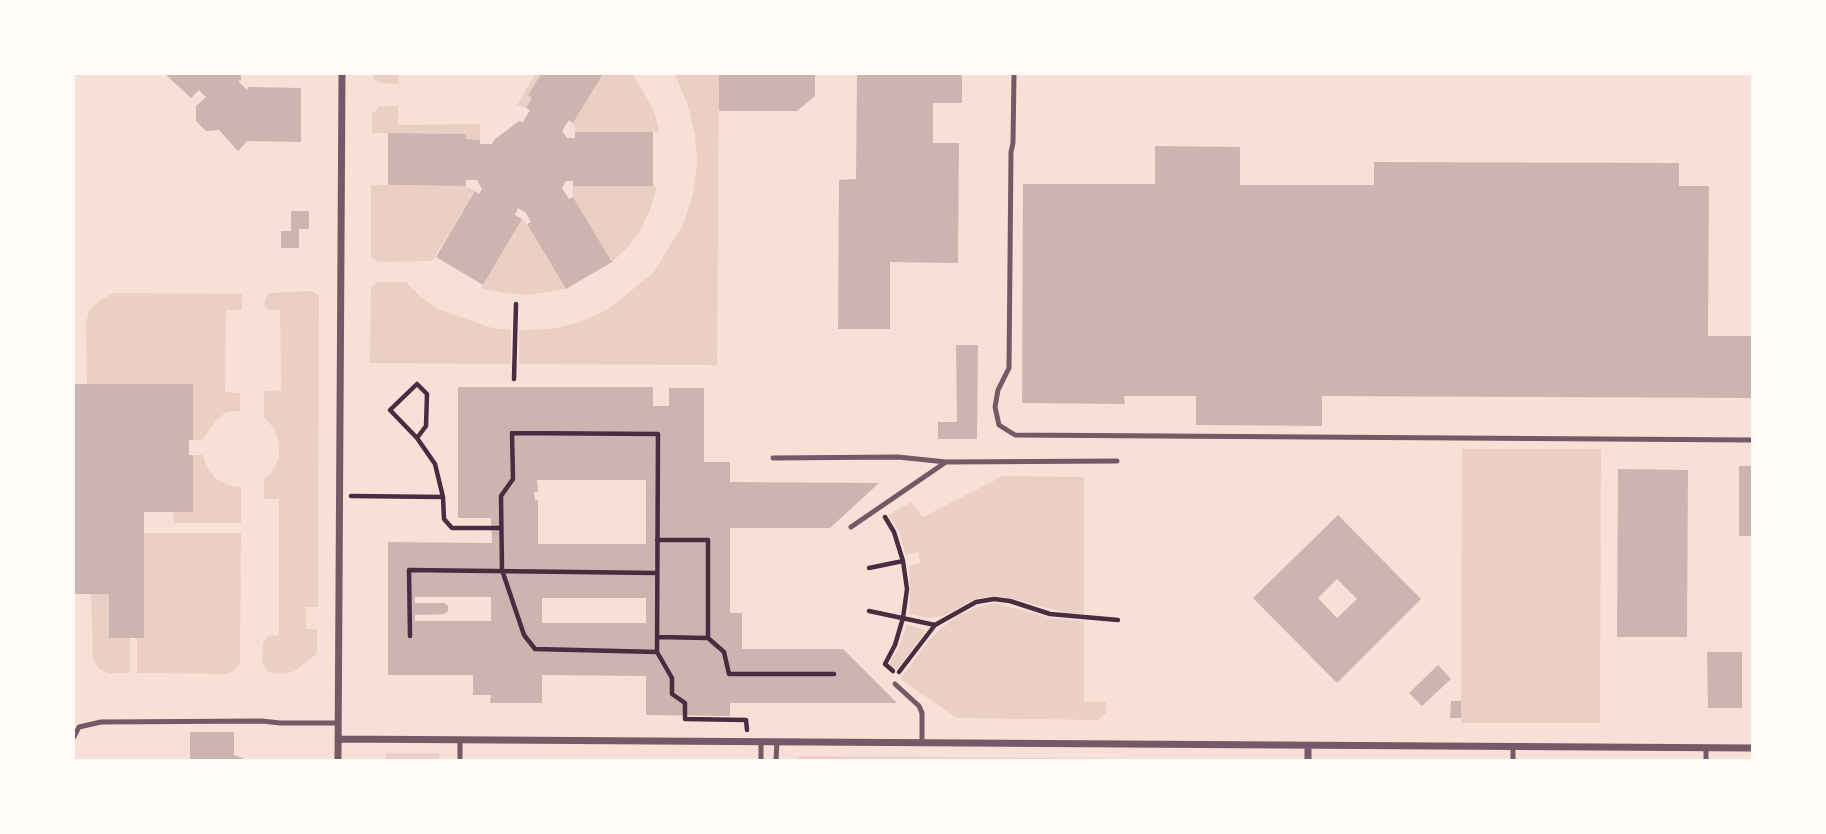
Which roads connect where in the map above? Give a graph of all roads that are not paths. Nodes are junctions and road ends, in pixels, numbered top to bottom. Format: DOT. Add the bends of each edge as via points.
graph roads {
  1 [pos="342,74"];
  2 [pos="1014,74"];
  3 [pos="1752,440"];
  4 [pos="774,458"];
  5 [pos="1117,461"];
  6 [pos="946,462"];
  7 [pos="851,527"];
  8 [pos="895,684"];
  9 [pos="338,723"];
  10 [pos="74,737"];
  11 [pos="338,739"];
  12 [pos="460,740"];
  13 [pos="761,742"];
  14 [pos="777,742"];
  15 [pos="922,743"];
  16 [pos="1308,746"];
  17 [pos="1513,747"];
  18 [pos="1706,748"];
  19 [pos="1752,748"];
  20 [pos="338,761"];
  21 [pos="460,761"];
  22 [pos="761,761"];
  23 [pos="776,761"];
  24 [pos="1308,761"];
  25 [pos="1513,761"];
  26 [pos="1706,761"];
  1 -- 9 [label="street"];
  2 -- 3 [label="lane" via="1009,368 995,407 999,425 1015,435"];
  4 -- 6 [label="lane" via="898,457"];
  5 -- 6 [label="lane"];
  6 -- 7 [label="lane"];
  8 -- 15 [label="lane" via="919,706"];
  9 -- 10 [label="lane" via="101,722 79,727"];
  9 -- 11 [label="street"];
  11 -- 12 [label="street"];
  11 -- 20 [label="street"];
  12 -- 13 [label="street"];
  12 -- 21 [label="lane"];
  13 -- 14 [label="street"];
  13 -- 22 [label="lane"];
  14 -- 15 [label="street"];
  14 -- 23 [label="lane"];
  15 -- 16 [label="street"];
  16 -- 17 [label="street"];
  16 -- 24 [label="street"];
  17 -- 18 [label="street"];
  17 -- 25 [label="lane"];
  18 -- 19 [label="street"];
  18 -- 26 [label="lane"];
}
